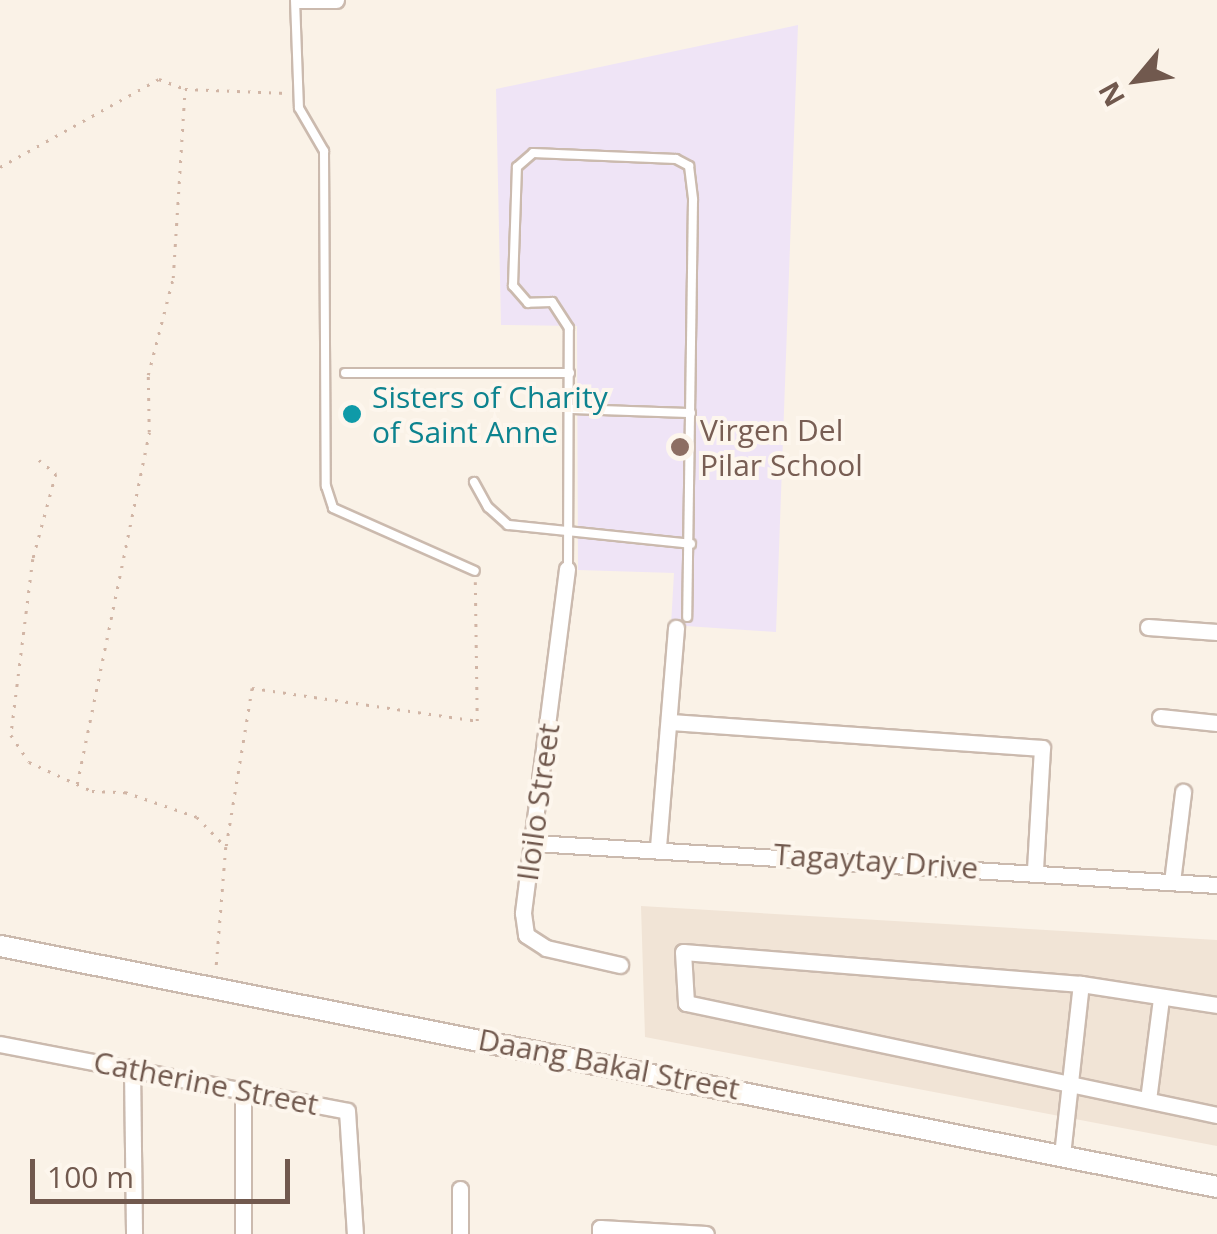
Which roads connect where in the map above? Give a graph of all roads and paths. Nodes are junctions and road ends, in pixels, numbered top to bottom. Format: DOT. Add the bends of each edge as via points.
graph roads {
  1 [pos="297,0"];
  2 [pos="336,0"];
  3 [pos="185,89"];
  4 [pos="298,93"];
  5 [pos="0,167"];
  6 [pos="345,373"];
  7 [pos="570,373"];
  8 [pos="569,409"];
  9 [pos="690,412"];
  10 [pos="39,460"];
  11 [pos="474,482"];
  12 [pos="569,536"];
  13 [pos="691,544"];
  14 [pos="568,569"];
  15 [pos="475,571"];
  16 [pos="681,623"];
  17 [pos="1148,628"];
  18 [pos="1217,632"];
  19 [pos="1160,717"];
  20 [pos="671,722"];
  21 [pos="1217,723"];
  22 [pos="77,784"];
  23 [pos="1182,792"];
  24 [pos="534,843"];
  25 [pos="226,848"];
  26 [pos="658,848"];
  27 [pos="1035,871"];
  28 [pos="1172,882"];
  29 [pos="1217,885"];
  30 [pos="0,946"];
  31 [pos="620,965"];
  32 [pos="1081,984"];
  33 [pos="214,985"];
  34 [pos="1161,999"];
  35 [pos="1217,1005"];
  36 [pos="0,1044"];
  37 [pos="132,1067"];
  38 [pos="1072,1088"];
  39 [pos="243,1090"];
  40 [pos="1148,1100"];
  41 [pos="1217,1115"];
  42 [pos="1062,1155"];
  43 [pos="1217,1187"];
  44 [pos="460,1189"];
  45 [pos="134,1234"];
  46 [pos="244,1234"];
  47 [pos="355,1234"];
  48 [pos="460,1234"];
  49 [pos="600,1234"];
  50 [pos="706,1234"];
  1 -- 2 [label="street"];
  1 -- 4 [label="lane"];
  3 -- 4 [label="path"];
  3 -- 5 [label="path" via="159,79"];
  3 -- 22 [label="path" via="173,278 148,375 149,432"];
  4 -- 15 [label="lane" via="299,108 324,151 326,486 333,508"];
  6 -- 7 [label="lane"];
  7 -- 8 [label="lane"];
  7 -- 9 [label="lane" via="565,316 552,302 518,297 513,286 521,159 532,153 676,159 689,166 693,200"];
  8 -- 9 [label="lane"];
  8 -- 12 [label="lane"];
  9 -- 13 [label="lane"];
  10 -- 22 [label="path" via="56,474 33,560 11,735 29,762"];
  11 -- 12 [label="lane" via="508,525"];
  12 -- 13 [label="lane"];
  12 -- 14 [label="lane"];
  13 -- 16 [label="lane"];
  14 -- 24 [label="street, Iloilo Street"];
  15 -- 25 [label="path" via="476,721 252,688"];
  16 -- 20 [label="street"];
  17 -- 18 [label="street"];
  19 -- 21 [label="street"];
  20 -- 26 [label="street"];
  20 -- 27 [label="street" via="1042,748"];
  22 -- 25 [label="path" via="125,792 197,818"];
  23 -- 28 [label="street"];
  24 -- 26 [label="street, Tagaytay Drive"];
  24 -- 31 [label="street, Iloilo Street" via="526,935 546,948"];
  25 -- 33 [label="path"];
  26 -- 27 [label="street, Tagaytay Drive"];
  27 -- 28 [label="street, Tagaytay Drive"];
  28 -- 29 [label="street, Tagaytay Drive"];
  30 -- 33 [label="street, Daang Bakal Street"];
  32 -- 34 [label="street"];
  32 -- 38 [label="street"];
  32 -- 38 [label="street" via="683,952 686,1003"];
  33 -- 42 [label="street, Daang Bakal Street"];
  34 -- 35 [label="street"];
  34 -- 40 [label="street"];
  36 -- 37 [label="street, Catherine Street"];
  37 -- 39 [label="street, Catherine Street"];
  37 -- 45 [label="street"];
  38 -- 40 [label="street"];
  38 -- 42 [label="street"];
  39 -- 46 [label="street"];
  39 -- 47 [label="street, Catherine Street" via="350,1113"];
  40 -- 41 [label="street"];
  42 -- 43 [label="street, Daang Bakal Street"];
  44 -- 48 [label="street"];
  49 -- 50 [label="street" via="600,1228"];
}
